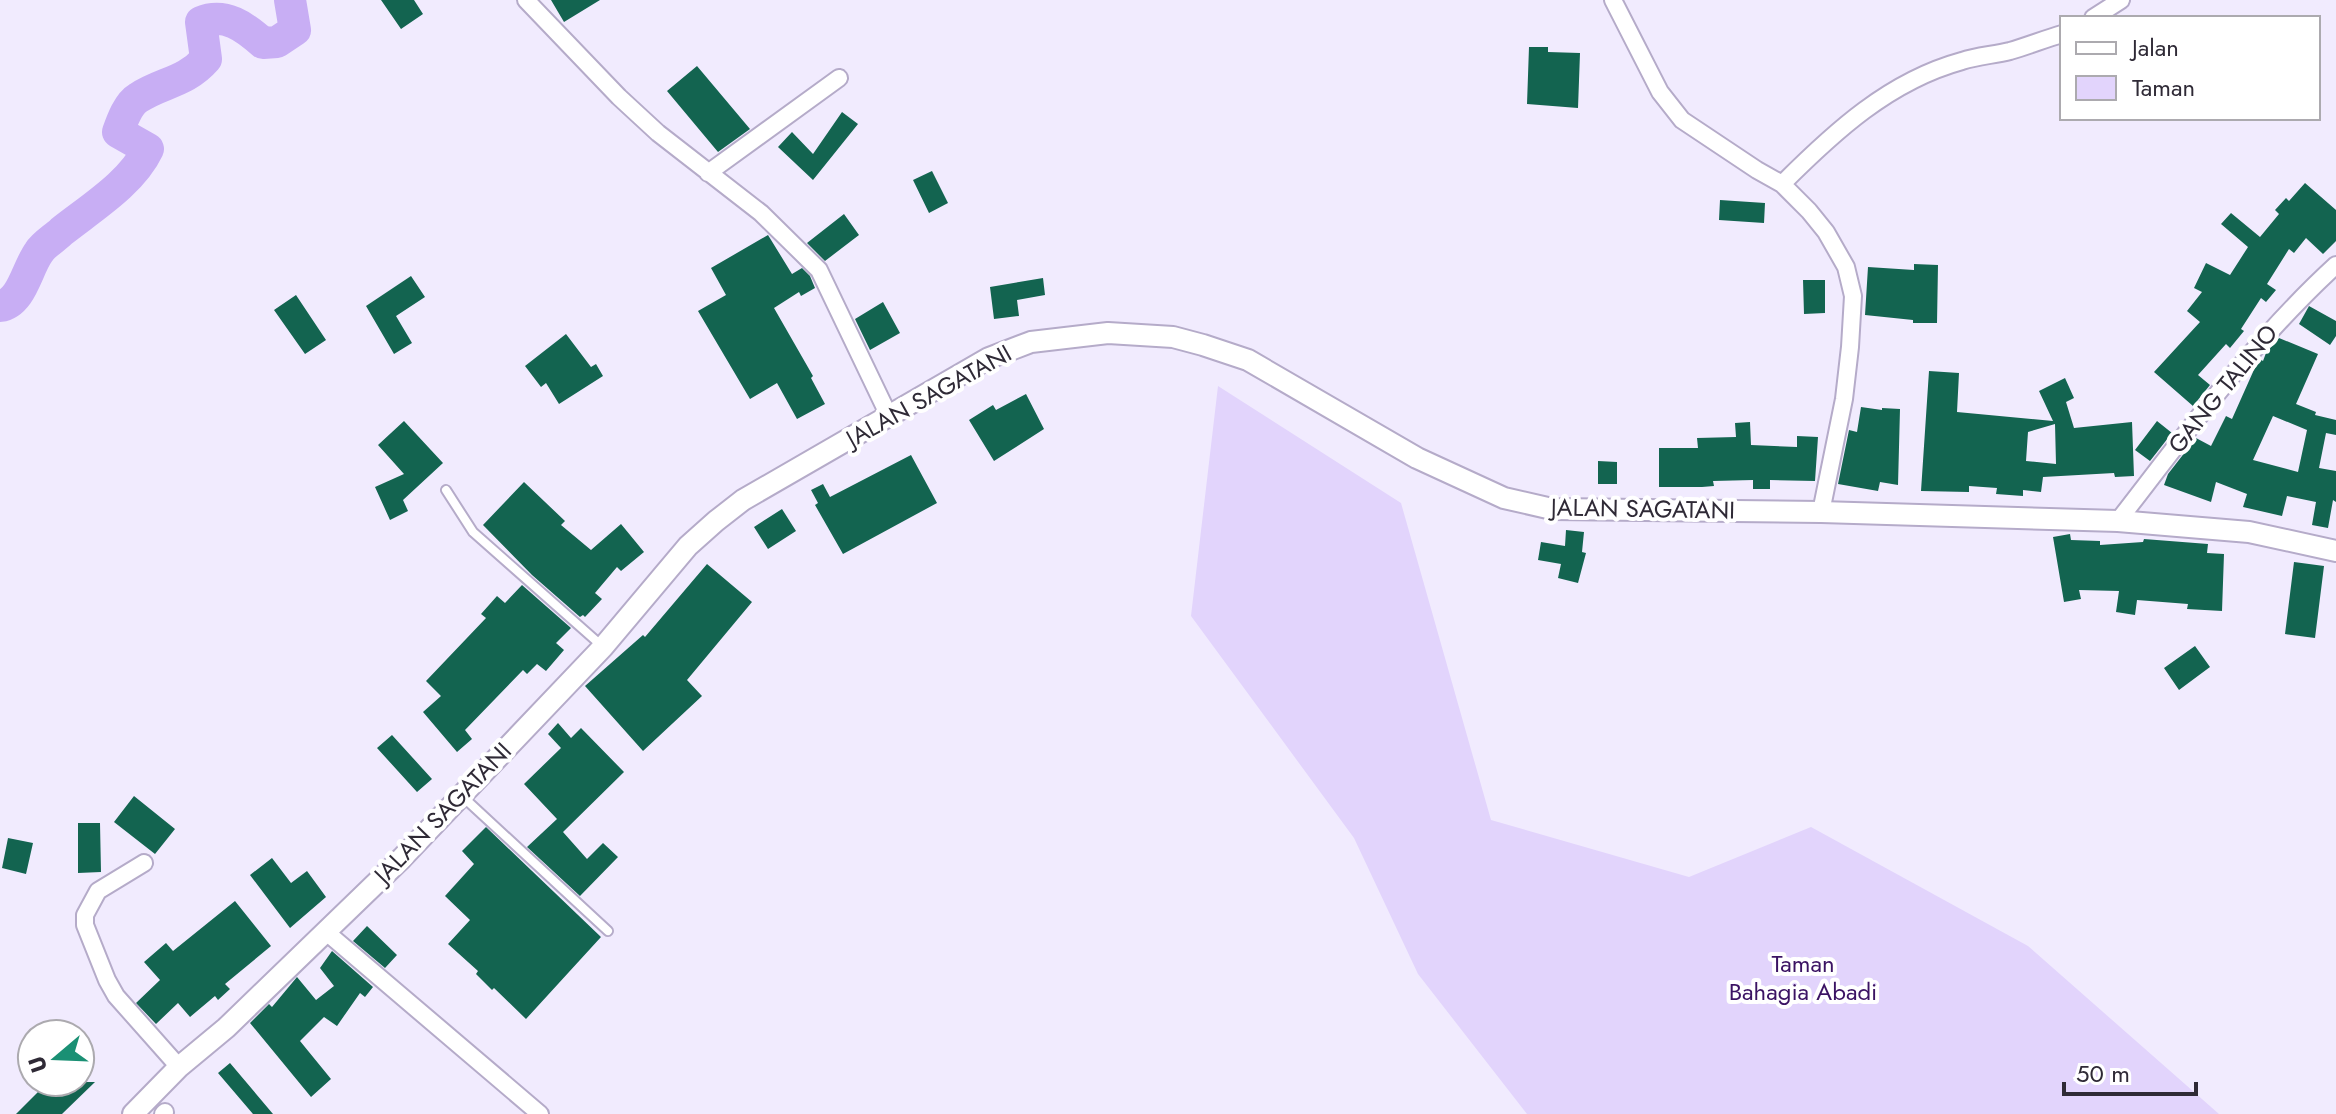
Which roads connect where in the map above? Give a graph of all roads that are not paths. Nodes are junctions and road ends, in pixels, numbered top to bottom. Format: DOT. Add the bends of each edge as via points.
graph roads {
  1 [pos="526,0"];
  2 [pos="1613,0"];
  3 [pos="2121,0"];
  4 [pos="2096,16"];
  5 [pos="2060,35"];
  6 [pos="839,78"];
  7 [pos="708,173"];
  8 [pos="1782,184"];
  9 [pos="2336,265"];
  10 [pos="888,414"];
  11 [pos="446,490"];
  12 [pos="1821,512"];
  13 [pos="2118,521"];
  14 [pos="2336,551"];
  15 [pos="603,647"];
  16 [pos="461,795"];
  17 [pos="144,863"];
  18 [pos="325,931"];
  19 [pos="608,931"];
  20 [pos="179,1067"];
  21 [pos="161,1110"];
  22 [pos="133,1114"];
  23 [pos="540,1114"];
  1 -- 7 [label="street" via="619,97"];
  2 -- 8 [label="street" via="1654,81 1682,120"];
  3 -- 4 [label="street"];
  5 -- 8 [label="street" via="1960,61 1916,79 1832,134"];
  6 -- 7 [label="street"];
  7 -- 10 [label="street" via="761,213 819,270"];
  8 -- 12 [label="street" via="1826,232 1846,267 1853,296 1844,399"];
  9 -- 13 [label="street, GANG TALINO" via="2292,304 2234,372"];
  10 -- 12 [label="street, JALAN SAGATANI" via="1010,349 1108,333 1173,337 1248,360 1417,458 1504,498 1552,509"];
  10 -- 15 [label="street, JALAN SAGATANI" via="716,521 688,546"];
  11 -- 15 [label="lane" via="473,532"];
  12 -- 13 [label="street, JALAN SAGATANI"];
  13 -- 14 [label="street, JALAN SAGATANI" via="2249,532"];
  15 -- 16 [label="street, JALAN SAGATANI"];
  16 -- 18 [label="street, JALAN SAGATANI"];
  16 -- 19 [label="lane"];
  17 -- 20 [label="street" via="98,891 85,925 116,996"];
  18 -- 20 [label="street, JALAN SAGATANI"];
  18 -- 23 [label="street"];
  20 -- 21 [label="street, JALAN SAGATANI"];
  21 -- 22 [label="street, JALAN SAGATANI"];
}
